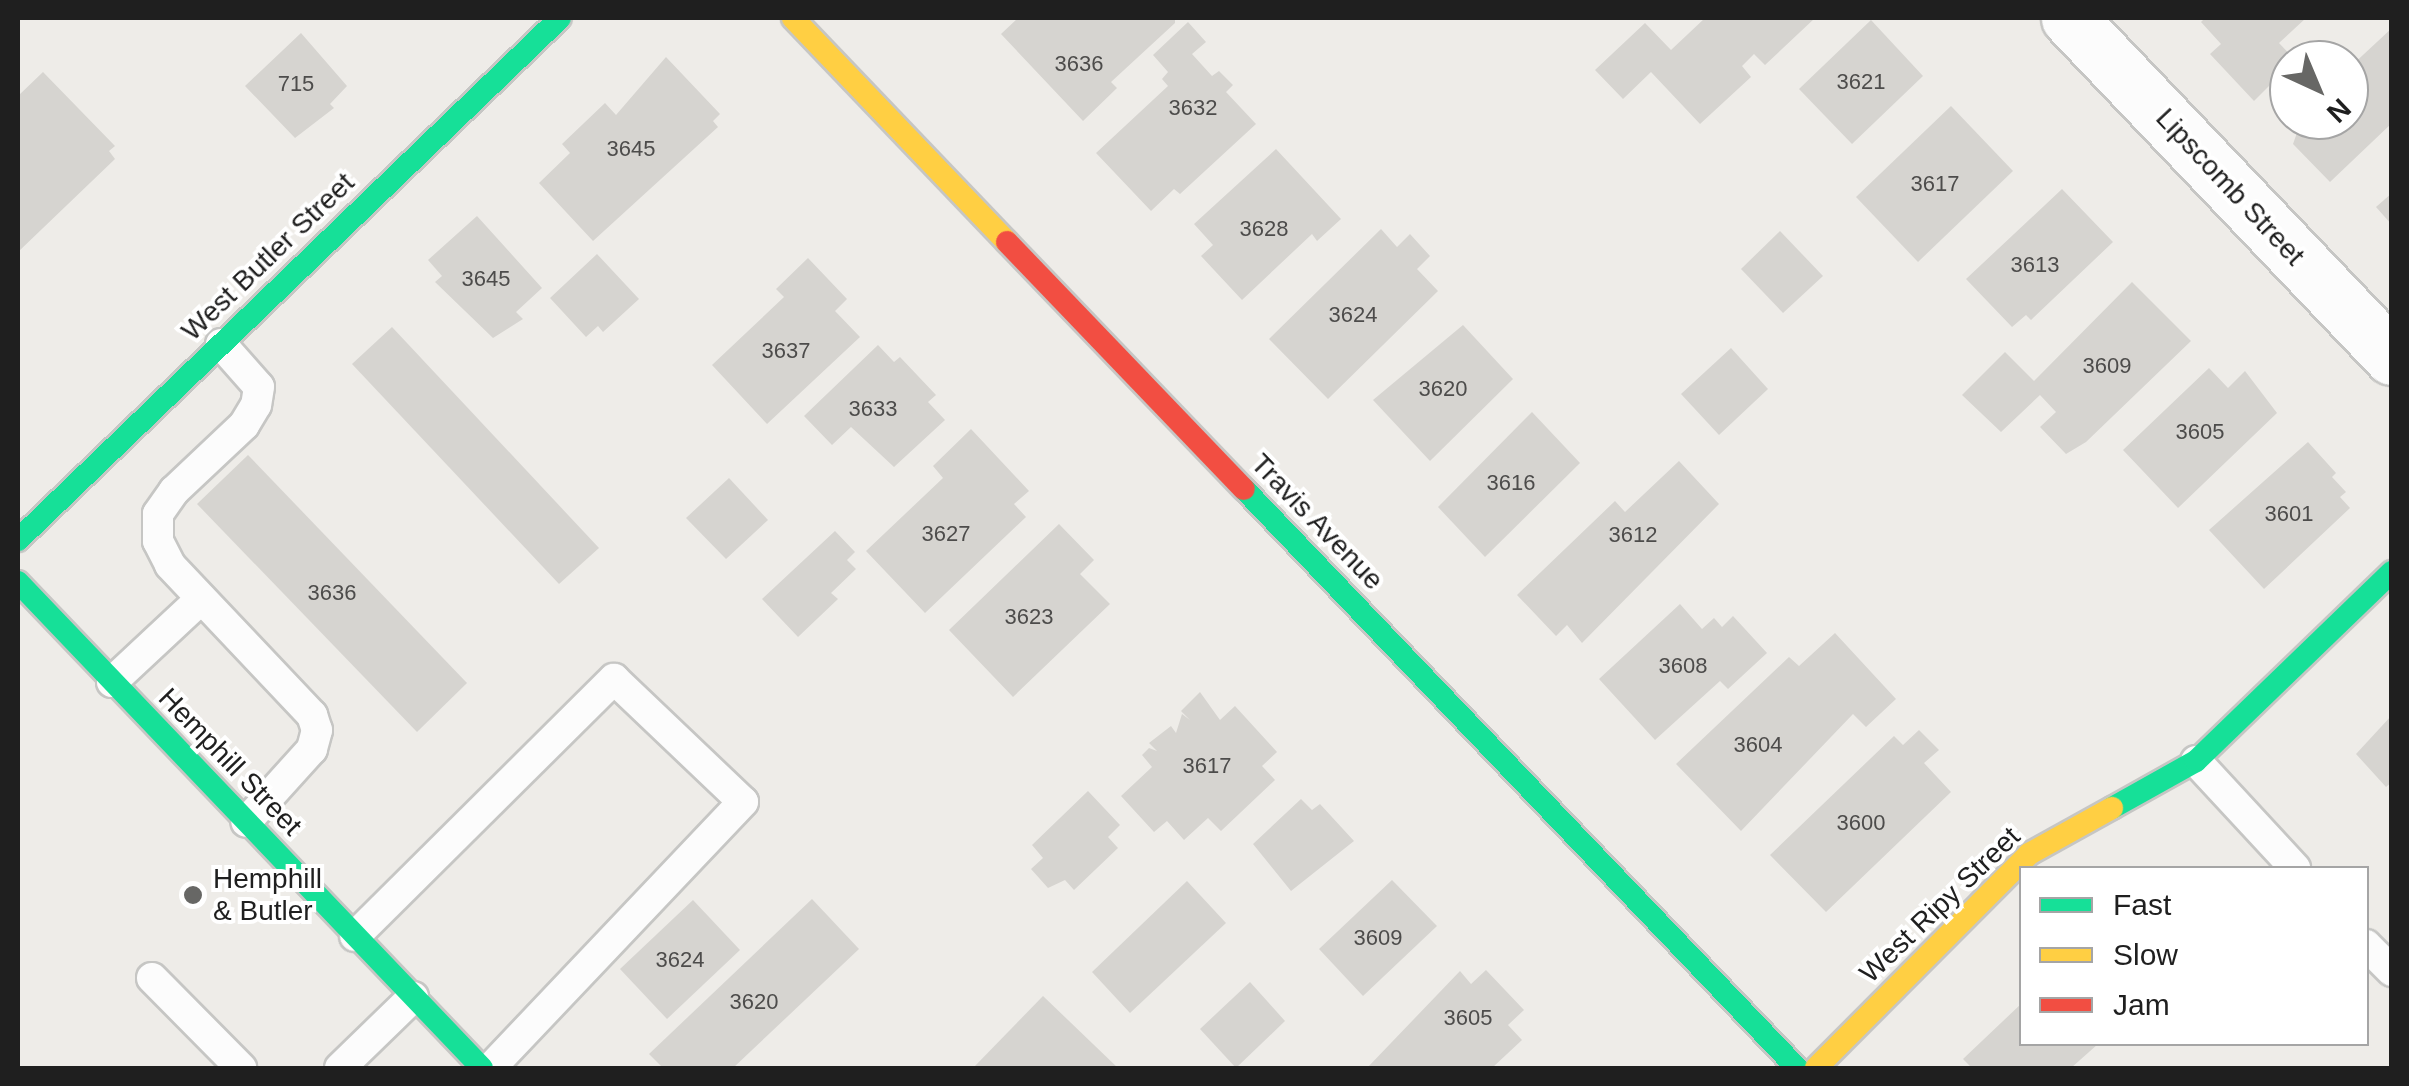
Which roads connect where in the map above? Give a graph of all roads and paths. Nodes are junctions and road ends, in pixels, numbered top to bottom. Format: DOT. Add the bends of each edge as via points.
graph roads {
  1 [pos="560,18"];
  2 [pos="793,18"];
  3 [pos="2070,18"];
  4 [pos="221,344"];
  5 [pos="2392,357"];
  6 [pos="18,540"];
  7 [pos="2392,572"];
  8 [pos="18,582"];
  9 [pos="201,598"];
  10 [pos="112,682"];
  11 [pos="2196,760"];
  12 [pos="246,822"];
  13 [pos="2293,866"];
  14 [pos="355,936"];
  15 [pos="2369,947"];
  16 [pos="2392,971"];
  17 [pos="152,978"];
  18 [pos="413,997"];
  19 [pos="241,1068"];
  20 [pos="340,1068"];
  21 [pos="482,1068"];
  22 [pos="492,1068"];
  23 [pos="1797,1068"];
  24 [pos="1816,1068"];
  1 -- 4 [label="street, West Butler Street"];
  2 -- 23 [label="street, Travis Avenue"];
  3 -- 5 [label="street, Lipscomb Street"];
  4 -- 6 [label="street, West Butler Street"];
  4 -- 9 [label="lane" via="258,387 256,405 158,514 164,553"];
  7 -- 11 [label="street, West Ripy Street"];
  8 -- 10 [label="street, Hemphill Street"];
  9 -- 10 [label="lane"];
  9 -- 12 [label="lane" via="312,715 317,730 312,749"];
  10 -- 12 [label="street, Hemphill Street"];
  11 -- 13 [label="lane"];
  11 -- 24 [label="street, West Ripy Street" via="2029,854"];
  12 -- 14 [label="street, Hemphill Street"];
  14 -- 18 [label="street, Hemphill Street"];
  14 -- 22 [label="lane" via="614,680 743,802"];
  15 -- 16 [label="lane"];
  17 -- 19 [label="lane"];
  18 -- 20 [label="lane"];
  18 -- 21 [label="street, Hemphill Street"];
}
